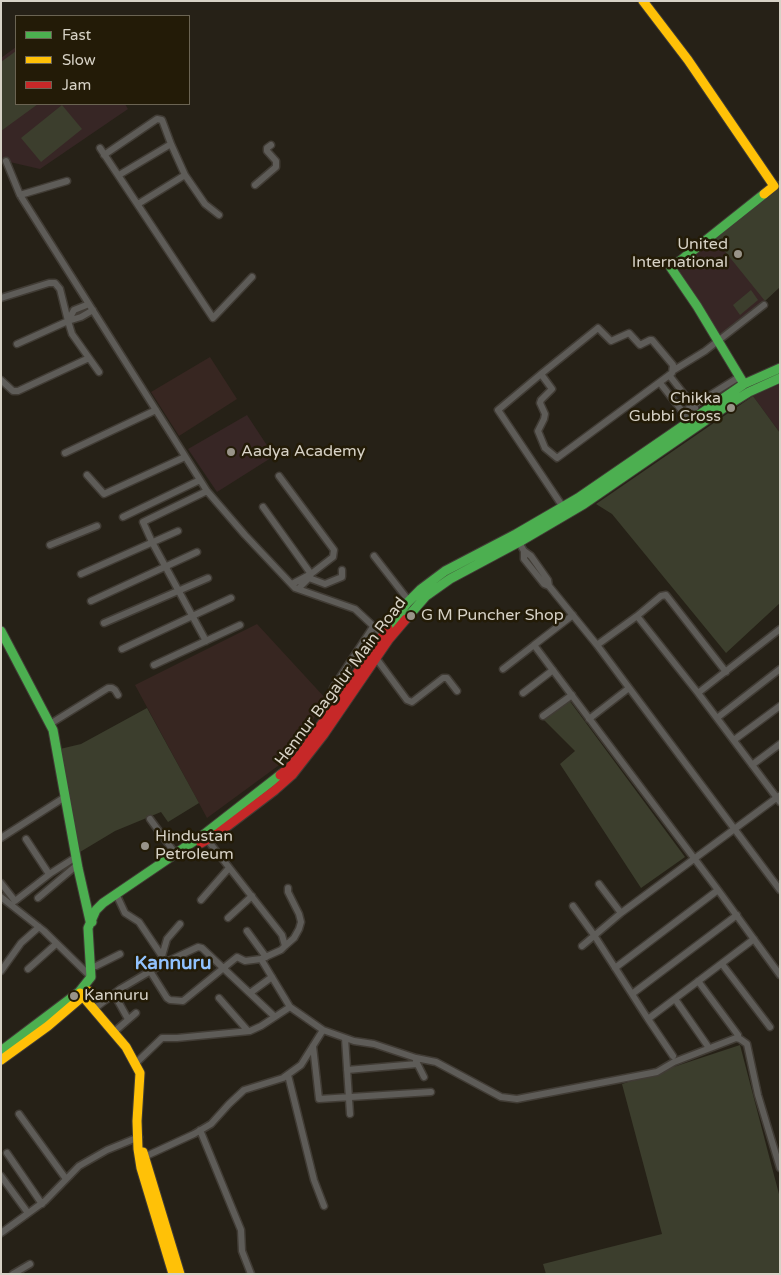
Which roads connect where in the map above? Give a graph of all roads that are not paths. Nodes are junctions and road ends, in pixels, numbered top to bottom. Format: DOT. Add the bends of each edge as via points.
graph roads {
  1 [pos="643,1"];
  2 [pos="171,144"];
  3 [pos="271,145"];
  4 [pos="100,148"];
  5 [pos="104,155"];
  6 [pos="6,161"];
  7 [pos="119,175"];
  8 [pos="185,176"];
  9 [pos="67,181"];
  10 [pos="255,185"];
  11 [pos="20,194"];
  12 [pos="138,204"];
  13 [pos="219,215"];
  14 [pos="252,278"];
  15 [pos="1,298"];
  16 [pos="89,304"];
  17 [pos="764,305"];
  18 [pos="93,310"];
  19 [pos="68,320"];
  20 [pos="718,341"];
  21 [pos="17,344"];
  22 [pos="89,358"];
  23 [pos="780,368"];
  24 [pos="99,372"];
  25 [pos="672,373"];
  26 [pos="541,374"];
  27 [pos="780,378"];
  28 [pos="1,380"];
  29 [pos="660,382"];
  30 [pos="744,384"];
  31 [pos="693,406"];
  32 [pos="156,410"];
  33 [pos="683,412"];
  34 [pos="699,415"];
  35 [pos="690,422"];
  36 [pos="65,453"];
  37 [pos="185,457"];
  38 [pos="87,475"];
  39 [pos="278,476"];
  40 [pos="200,480"];
  41 [pos="207,491"];
  42 [pos="263,507"];
  43 [pos="563,507"];
  44 [pos="123,517"];
  45 [pos="97,526"];
  46 [pos="178,531"];
  47 [pos="517,539"];
  48 [pos="152,542"];
  49 [pos="50,545"];
  50 [pos="197,552"];
  51 [pos="374,556"];
  52 [pos="165,566"];
  53 [pos="342,570"];
  54 [pos="81,574"];
  55 [pos="310,576"];
  56 [pos="208,578"];
  57 [pos="292,584"];
  58 [pos="298,589"];
  59 [pos="179,592"];
  60 [pos="231,598"];
  61 [pos="91,601"];
  62 [pos="409,602"];
  63 [pos="193,615"];
  64 [pos="573,615"];
  65 [pos="638,616"];
  66 [pos="104,623"];
  67 [pos="240,625"];
  68 [pos="373,626"];
  69 [pos="780,630"];
  70 [pos="1,631"];
  71 [pos="386,637"];
  72 [pos="206,641"];
  73 [pos="534,645"];
  74 [pos="597,645"];
  75 [pos="122,649"];
  76 [pos="376,658"];
  77 [pos="154,665"];
  78 [pos="503,669"];
  79 [pos="780,669"];
  80 [pos="553,670"];
  81 [pos="726,672"];
  82 [pos="333,688"];
  83 [pos="629,688"];
  84 [pos="458,691"];
  85 [pos="523,693"];
  86 [pos="698,693"];
  87 [pos="118,695"];
  88 [pos="572,695"];
  89 [pos="780,706"];
  90 [pos="543,716"];
  91 [pos="717,718"];
  92 [pos="589,719"];
  93 [pos="50,724"];
  94 [pos="734,740"];
  95 [pos="780,744"];
  96 [pos="752,765"];
  97 [pos="65,797"];
  98 [pos="779,799"];
  99 [pos="150,819"];
  100 [pos="734,830"];
  101 [pos="205,837"];
  102 [pos="1,838"];
  103 [pos="26,839"];
  104 [pos="174,853"];
  105 [pos="694,858"];
  106 [pos="77,861"];
  107 [pos="162,865"];
  108 [pos="229,868"];
  109 [pos="49,874"];
  110 [pos="1,884"];
  111 [pos="599,884"];
  112 [pos="288,888"];
  113 [pos="718,890"];
  114 [pos="780,890"];
  115 [pos="252,896"];
  116 [pos="1,898"];
  117 [pos="38,898"];
  118 [pos="118,898"];
  119 [pos="201,900"];
  120 [pos="573,906"];
  121 [pos="621,913"];
  122 [pos="737,915"];
  123 [pos="228,918"];
  124 [pos="92,922"];
  125 [pos="180,924"];
  126 [pos="39,927"];
  127 [pos="247,930"];
  128 [pos="594,934"];
  129 [pos="754,939"];
  130 [pos="56,944"];
  131 [pos="285,946"];
  132 [pos="582,946"];
  133 [pos="120,954"];
  134 [pos="263,958"];
  135 [pos="164,959"];
  136 [pos="722,964"];
  137 [pos="96,966"];
  138 [pos="224,968"];
  139 [pos="615,968"];
  140 [pos="28,969"];
  141 [pos="1,971"];
  142 [pos="150,971"];
  143 [pos="780,975"];
  144 [pos="90,977"];
  145 [pos="272,977"];
  146 [pos="698,981"];
  147 [pos="250,993"];
  148 [pos="114,994"];
  149 [pos="632,994"];
  150 [pos="81,995"];
  151 [pos="219,998"];
  152 [pos="674,1000"];
  153 [pos="290,1007"];
  154 [pos="94,1009"];
  155 [pos="136,1013"];
  156 [pos="275,1017"];
  157 [pos="128,1019"];
  158 [pos="648,1019"];
  159 [pos="770,1027"];
  160 [pos="324,1030"];
  161 [pos="248,1031"];
  162 [pos="114,1032"];
  163 [pos="738,1035"];
  164 [pos="345,1038"];
  165 [pos="707,1045"];
  166 [pos="313,1046"];
  167 [pos="1,1051"];
  168 [pos="673,1056"];
  169 [pos="1,1060"];
  170 [pos="416,1061"];
  171 [pos="136,1063"];
  172 [pos="347,1070"];
  173 [pos="288,1074"];
  174 [pos="424,1077"];
  175 [pos="431,1092"];
  176 [pos="349,1098"];
  177 [pos="19,1114"];
  178 [pos="350,1114"];
  179 [pos="200,1130"];
  180 [pos="139,1137"];
  181 [pos="7,1153"];
  182 [pos="144,1157"];
  183 [pos="780,1168"];
  184 [pos="1,1176"];
  185 [pos="66,1179"];
  186 [pos="42,1204"];
  187 [pos="324,1206"];
  188 [pos="28,1213"];
  189 [pos="2,1231"];
  190 [pos="30,1264"];
  191 [pos="13,1274"];
  192 [pos="173,1274"];
  193 [pos="180,1274"];
  194 [pos="251,1274"];
  1 -- 20 [label="main road" via="774,186 671,268"];
  2 -- 5 [label="street" via="162,120 157,119"];
  2 -- 7 [label="street"];
  2 -- 8 [label="street"];
  3 -- 10 [label="street" via="267,151 276,161 276,167"];
  4 -- 5 [label="street"];
  5 -- 7 [label="street"];
  6 -- 11 [label="street"];
  7 -- 12 [label="street"];
  8 -- 12 [label="street"];
  8 -- 13 [label="street" via="205,204"];
  9 -- 11 [label="street"];
  11 -- 16 [label="street"];
  12 -- 14 [label="street" via="213,318"];
  15 -- 19 [label="street" via="55,283 60,289"];
  16 -- 18 [label="street"];
  16 -- 19 [label="street" via="74,310"];
  17 -- 20 [label="street"];
  18 -- 19 [label="street"];
  18 -- 32 [label="street"];
  19 -- 21 [label="street"];
  19 -- 22 [label="street" via="72,334"];
  20 -- 25 [label="street"];
  20 -- 30 [label="main road"];
  22 -- 24 [label="street"];
  22 -- 28 [label="street" via="18,391 12,391"];
  23 -- 30 [label="main road"];
  25 -- 26 [label="street" via="673,365 652,340 640,345 629,333 611,341 598,328"];
  25 -- 29 [label="street"];
  25 -- 31 [label="street"];
  26 -- 29 [label="street" via="552,389 540,403 545,414 538,431 545,448 557,458"];
  26 -- 43 [label="street" via="498,410"];
  27 -- 30 [label="main road"];
  29 -- 33 [label="street"];
  30 -- 31 [label="street"];
  30 -- 34 [label="main road, Hennur Bagalur Main Road"];
  30 -- 47 [label="main road, Hennur Bagalur Main Road" via="584,504"];
  31 -- 33 [label="street"];
  31 -- 34 [label="street"];
  32 -- 36 [label="street"];
  32 -- 37 [label="street"];
  33 -- 35 [label="street"];
  34 -- 35 [label="main road, Hennur Bagalur Main Road"];
  35 -- 43 [label="main road, Hennur Bagalur Main Road"];
  37 -- 38 [label="street" via="104,494"];
  37 -- 40 [label="street"];
  39 -- 55 [label="street" via="334,550 331,559"];
  40 -- 41 [label="street"];
  40 -- 44 [label="street"];
  41 -- 48 [label="street" via="143,522"];
  41 -- 57 [label="street"];
  42 -- 55 [label="street"];
  43 -- 47 [label="main road, Hennur Bagalur Main Road"];
  45 -- 49 [label="street"];
  46 -- 48 [label="street"];
  47 -- 62 [label="main road, Hennur Bagalur Main Road" via="445,571"];
  47 -- 64 [label="street"];
  47 -- 71 [label="main road, Hennur Bagalur Main Road" via="426,596"];
  48 -- 52 [label="street"];
  48 -- 54 [label="street"];
  50 -- 52 [label="street"];
  51 -- 62 [label="street"];
  52 -- 59 [label="street"];
  52 -- 61 [label="street"];
  53 -- 55 [label="street" via="342,576 325,584"];
  55 -- 57 [label="street"];
  55 -- 58 [label="street"];
  56 -- 59 [label="street"];
  57 -- 58 [label="street"];
  58 -- 68 [label="street" via="355,609"];
  59 -- 63 [label="street"];
  59 -- 66 [label="street"];
  60 -- 63 [label="street"];
  62 -- 71 [label="main road, Hennur Bagalur Main Road"];
  63 -- 72 [label="street"];
  63 -- 75 [label="street"];
  64 -- 73 [label="street"];
  64 -- 74 [label="street"];
  65 -- 74 [label="street"];
  65 -- 81 [label="street" via="666,595"];
  65 -- 86 [label="street"];
  67 -- 72 [label="street"];
  68 -- 71 [label="street"];
  68 -- 82 [label="street"];
  69 -- 81 [label="street"];
  70 -- 93 [label="main road"];
  71 -- 76 [label="main road, Hennur Bagalur Main Road"];
  71 -- 101 [label="main road, Hennur Bagalur Main Road" via="289,768"];
  72 -- 77 [label="street"];
  73 -- 78 [label="street"];
  73 -- 80 [label="street"];
  74 -- 83 [label="street"];
  76 -- 84 [label="street" via="407,700 412,702 443,678 447,678"];
  76 -- 101 [label="main road, Hennur Bagalur Main Road" via="292,775"];
  79 -- 91 [label="street"];
  80 -- 85 [label="street"];
  80 -- 88 [label="street"];
  81 -- 86 [label="street"];
  83 -- 92 [label="street"];
  83 -- 100 [label="street"];
  86 -- 91 [label="street"];
  87 -- 93 [label="street" via="108,688"];
  88 -- 90 [label="street"];
  88 -- 92 [label="street"];
  89 -- 94 [label="street"];
  91 -- 94 [label="street"];
  92 -- 105 [label="street"];
  93 -- 97 [label="main road"];
  94 -- 96 [label="street"];
  95 -- 96 [label="street"];
  96 -- 98 [label="street"];
  97 -- 102 [label="street"];
  97 -- 106 [label="main road"];
  98 -- 100 [label="street"];
  99 -- 104 [label="street"];
  100 -- 105 [label="street"];
  100 -- 114 [label="street"];
  101 -- 104 [label="main road, Hennur Bagalur Main Road"];
  101 -- 107 [label="main road, Hennur Bagalur Main Road"];
  101 -- 108 [label="street"];
  103 -- 109 [label="street"];
  104 -- 107 [label="main road, Hennur Bagalur Main Road"];
  105 -- 113 [label="street"];
  105 -- 121 [label="street"];
  106 -- 109 [label="street"];
  106 -- 117 [label="street"];
  106 -- 124 [label="main road"];
  107 -- 118 [label="main road, Hennur Bagalur Main Road"];
  107 -- 124 [label="main road, Hennur Bagalur Main Road" via="103,903 96,910"];
  108 -- 115 [label="street"];
  108 -- 119 [label="street"];
  109 -- 110 [label="street" via="14,902"];
  111 -- 121 [label="street"];
  112 -- 131 [label="street" via="301,922 294,938"];
  113 -- 122 [label="street"];
  113 -- 139 [label="street"];
  115 -- 123 [label="street"];
  115 -- 131 [label="street" via="282,935"];
  116 -- 126 [label="street"];
  118 -- 124 [label="main road, Hennur Bagalur Main Road"];
  118 -- 135 [label="street" via="125,913 139,922"];
  120 -- 128 [label="street"];
  121 -- 128 [label="street"];
  122 -- 129 [label="street"];
  122 -- 149 [label="street"];
  124 -- 137 [label="main road"];
  124 -- 144 [label="main road" via="88,942"];
  125 -- 135 [label="street" via="167,939"];
  126 -- 130 [label="street"];
  126 -- 141 [label="street" via="21,943"];
  127 -- 134 [label="street"];
  128 -- 132 [label="street"];
  128 -- 139 [label="street"];
  129 -- 136 [label="street"];
  129 -- 143 [label="street"];
  130 -- 140 [label="street"];
  130 -- 144 [label="street"];
  131 -- 134 [label="street"];
  133 -- 137 [label="street"];
  134 -- 138 [label="street" via="245,961 236,957"];
  134 -- 145 [label="street"];
  135 -- 138 [label="street" via="198,947"];
  135 -- 142 [label="street"];
  136 -- 146 [label="street"];
  136 -- 159 [label="street"];
  137 -- 150 [label="main road" via="91,988"];
  138 -- 142 [label="street" via="183,1001 167,998"];
  138 -- 147 [label="street"];
  139 -- 149 [label="street"];
  142 -- 148 [label="street"];
  144 -- 150 [label="main road"];
  145 -- 147 [label="street"];
  145 -- 153 [label="street"];
  146 -- 152 [label="street"];
  146 -- 163 [label="street"];
  147 -- 156 [label="street"];
  148 -- 154 [label="street"];
  148 -- 157 [label="street"];
  149 -- 158 [label="street"];
  150 -- 154 [label="main road"];
  150 -- 167 [label="main road"];
  150 -- 169 [label="main road"];
  151 -- 161 [label="street"];
  152 -- 158 [label="street"];
  152 -- 165 [label="street"];
  153 -- 156 [label="street"];
  153 -- 160 [label="street"];
  154 -- 162 [label="main road"];
  155 -- 157 [label="street"];
  156 -- 161 [label="street"];
  157 -- 162 [label="street"];
  158 -- 168 [label="street"];
  160 -- 164 [label="street"];
  160 -- 166 [label="street"];
  161 -- 171 [label="street" via="162,1038"];
  162 -- 171 [label="main road"];
  164 -- 170 [label="street" via="374,1044"];
  164 -- 172 [label="street"];
  166 -- 173 [label="street" via="302,1065"];
  166 -- 176 [label="street" via="320,1099"];
  170 -- 172 [label="street"];
  170 -- 174 [label="street"];
  170 -- 183 [label="street" via="436,1062 501,1097 517,1099 657,1072 674,1062 740,1039 746,1044"];
  171 -- 180 [label="main road" via="140,1073"];
  172 -- 176 [label="street"];
  173 -- 179 [label="street" via="244,1090 211,1124"];
  173 -- 187 [label="street" via="314,1180"];
  175 -- 176 [label="street"];
  176 -- 178 [label="street"];
  177 -- 185 [label="street"];
  179 -- 182 [label="street"];
  179 -- 194 [label="street" via="241,1230 242,1251"];
  180 -- 182 [label="main road"];
  180 -- 185 [label="street" via="78,1166"];
  180 -- 192 [label="main road" via="141,1168"];
  181 -- 186 [label="street"];
  182 -- 193 [label="main road"];
  184 -- 188 [label="street"];
  185 -- 186 [label="street"];
  186 -- 188 [label="street"];
  188 -- 189 [label="street"];
  190 -- 191 [label="street"];
}
